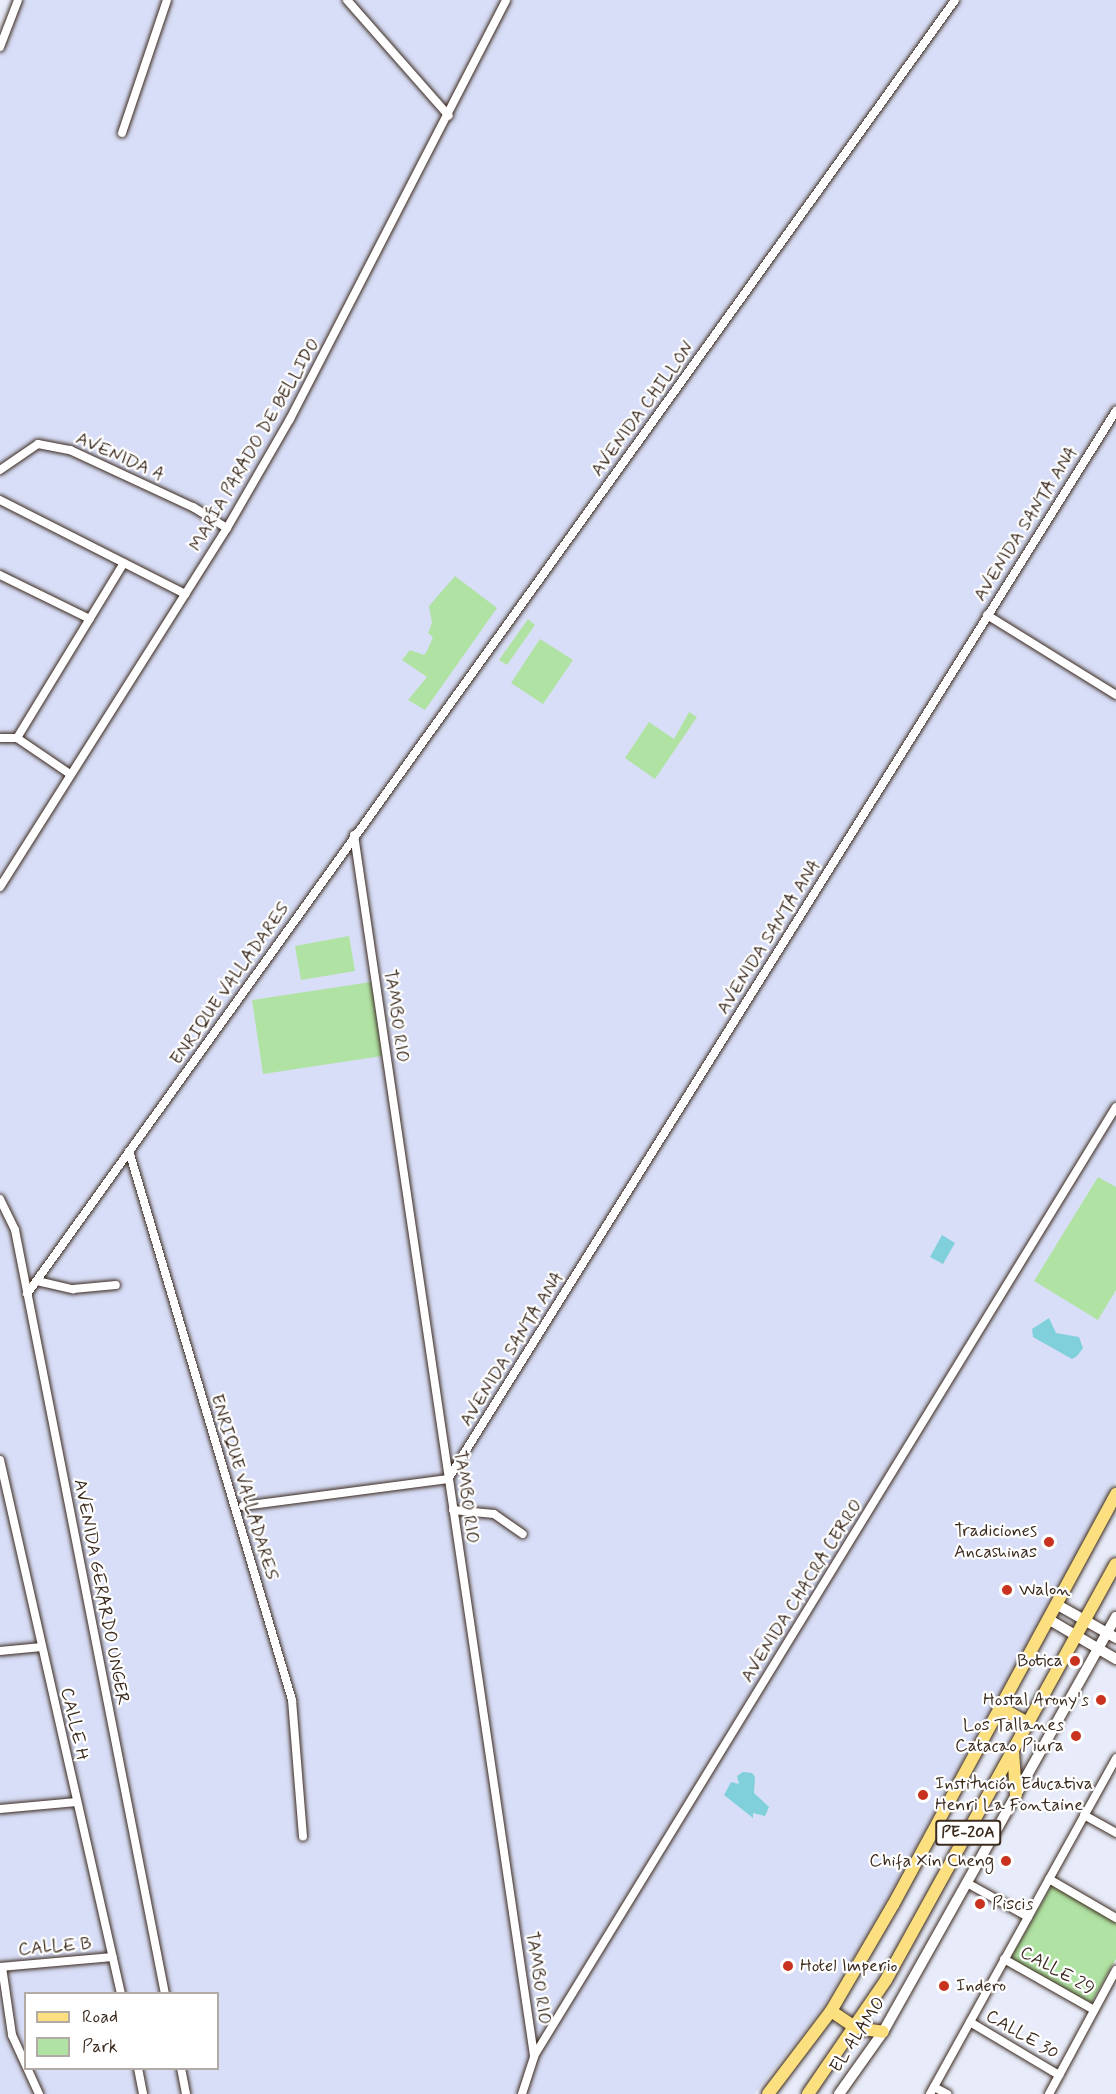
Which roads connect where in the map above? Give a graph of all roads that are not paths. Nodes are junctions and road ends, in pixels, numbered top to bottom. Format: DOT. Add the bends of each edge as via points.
graph roads {
  1 [pos="18,0"];
  2 [pos="167,0"];
  3 [pos="347,0"];
  4 [pos="506,0"];
  5 [pos="955,0"];
  6 [pos="0,47"];
  7 [pos="449,116"];
  8 [pos="122,133"];
  9 [pos="1116,411"];
  10 [pos="0,470"];
  11 [pos="0,500"];
  12 [pos="227,528"];
  13 [pos="124,563"];
  14 [pos="0,574"];
  15 [pos="185,594"];
  16 [pos="987,615"];
  17 [pos="90,619"];
  18 [pos="1116,695"];
  19 [pos="0,738"];
  20 [pos="17,738"];
  21 [pos="70,774"];
  22 [pos="354,835"];
  23 [pos="0,887"];
  24 [pos="1116,1107"];
  25 [pos="129,1151"];
  26 [pos="0,1199"];
  27 [pos="37,1281"];
  28 [pos="116,1285"];
  29 [pos="27,1294"];
  30 [pos="0,1460"];
  31 [pos="448,1479"];
  32 [pos="1116,1494"];
  33 [pos="243,1506"];
  34 [pos="453,1510"];
  35 [pos="523,1534"];
  36 [pos="1116,1564"];
  37 [pos="1056,1604"];
  38 [pos="1116,1617"];
  39 [pos="1048,1619"];
  40 [pos="1085,1620"];
  41 [pos="1076,1635"];
  42 [pos="1112,1635"];
  43 [pos="42,1647"];
  44 [pos="1099,1649"];
  45 [pos="0,1651"];
  46 [pos="1116,1659"];
  47 [pos="999,1707"];
  48 [pos="1028,1723"];
  49 [pos="1013,1750"];
  50 [pos="1116,1758"];
  51 [pos="1016,1795"];
  52 [pos="77,1802"];
  53 [pos="0,1809"];
  54 [pos="1084,1815"];
  55 [pos="1116,1833"];
  56 [pos="303,1838"];
  57 [pos="1049,1879"];
  58 [pos="967,1883"];
  59 [pos="1028,1917"];
  60 [pos="1116,1918"];
  61 [pos="113,1957"];
  62 [pos="1004,1959"];
  63 [pos="1,1967"];
  64 [pos="1116,1970"];
  65 [pos="121,1992"];
  66 [pos="165,1992"];
  67 [pos="1094,2010"];
  68 [pos="831,2011"];
  69 [pos="970,2022"];
  70 [pos="856,2028"];
  71 [pos="882,2032"];
  72 [pos="534,2056"];
  73 [pos="24,2061"];
  74 [pos="28,2070"];
  75 [pos="138,2070"];
  76 [pos="181,2070"];
  77 [pos="1059,2075"];
  78 [pos="932,2090"];
  79 [pos="39,2094"];
  80 [pos="143,2094"];
  81 [pos="186,2094"];
  82 [pos="522,2094"];
  83 [pos="768,2094"];
  84 [pos="808,2094"];
  85 [pos="839,2094"];
  86 [pos="947,2094"];
  87 [pos="1049,2094"];
  1 -- 6 [label="street"];
  2 -- 8 [label="street"];
  3 -- 7 [label="street"];
  4 -- 7 [label="street, MARÍA PARADO DE BELLIDO"];
  5 -- 22 [label="street, AVENIDA CHILLON"];
  7 -- 12 [label="street, MARÍA PARADO DE BELLIDO" via="290,419"];
  9 -- 16 [label="street, AVENIDA SANTA ANA"];
  10 -- 12 [label="street, AVENIDA A" via="38,444 70,450 193,507"];
  11 -- 13 [label="street"];
  12 -- 15 [label="street, MARÍA PARADO DE BELLIDO"];
  13 -- 15 [label="street"];
  13 -- 17 [label="street"];
  14 -- 17 [label="street"];
  15 -- 21 [label="street, MARÍA PARADO DE BELLIDO"];
  16 -- 18 [label="street"];
  16 -- 31 [label="street, AVENIDA SANTA ANA"];
  17 -- 20 [label="street"];
  19 -- 20 [label="street"];
  20 -- 21 [label="street"];
  21 -- 23 [label="street, MARÍA PARADO DE BELLIDO"];
  22 -- 25 [label="street, ENRIQUE VALLADARES"];
  22 -- 31 [label="street, TAMBO RIO"];
  24 -- 72 [label="street, AVENIDA CHACRA CERRO"];
  25 -- 27 [label="street, ENRIQUE VALLADARES"];
  25 -- 56 [label="street, ENRIQUE VALLADARES" via="292,1700"];
  26 -- 29 [label="street, AVENIDA GERARDO UNGER" via="15,1230"];
  27 -- 28 [label="street" via="73,1289"];
  27 -- 29 [label="street, ENRIQUE VALLADARES"];
  29 -- 66 [label="street, AVENIDA GERARDO UNGER"];
  30 -- 43 [label="street, CALLE H"];
  31 -- 33 [label="street"];
  31 -- 34 [label="street, TAMBO RIO"];
  32 -- 37 [label="main road, PE-20A"];
  34 -- 35 [label="street" via="494,1514"];
  34 -- 72 [label="street, TAMBO RIO"];
  36 -- 40 [label="main road, PE-20A"];
  37 -- 39 [label="main road, PE-20A"];
  37 -- 40 [label="street"];
  38 -- 42 [label="street, EL ALAMO"];
  39 -- 41 [label="street"];
  39 -- 47 [label="main road, PE-20A"];
  40 -- 41 [label="main road, PE-20A"];
  40 -- 42 [label="street"];
  41 -- 44 [label="street"];
  41 -- 48 [label="main road, PE-20A"];
  42 -- 44 [label="street, EL ALAMO"];
  43 -- 45 [label="street"];
  43 -- 52 [label="street, CALLE H"];
  44 -- 46 [label="street"];
  44 -- 51 [label="street, EL ALAMO"];
  47 -- 48 [label="main road"];
  47 -- 68 [label="main road, PE-20A"];
  48 -- 49 [label="main road, PE-20A"];
  49 -- 51 [label="main road"];
  49 -- 70 [label="main road, PE-20A"];
  50 -- 54 [label="street"];
  51 -- 58 [label="street, EL ALAMO"];
  52 -- 53 [label="street"];
  52 -- 61 [label="street, CALLE H"];
  54 -- 55 [label="street"];
  54 -- 57 [label="street"];
  57 -- 59 [label="street"];
  57 -- 60 [label="street"];
  58 -- 59 [label="street"];
  58 -- 71 [label="street, EL ALAMO"];
  59 -- 62 [label="street"];
  61 -- 63 [label="street, CALLE B"];
  61 -- 65 [label="street, CALLE H"];
  62 -- 67 [label="street, CALLE 29"];
  62 -- 69 [label="street"];
  63 -- 73 [label="street" via="12,2034"];
  64 -- 67 [label="street"];
  67 -- 77 [label="street"];
  68 -- 70 [label="main road"];
  68 -- 83 [label="main road, PE-20A"];
  69 -- 77 [label="street, CALLE 30"];
  69 -- 78 [label="street"];
  70 -- 71 [label="main road"];
  70 -- 84 [label="main road, PE-20A"];
  71 -- 85 [label="street, EL ALAMO"];
  72 -- 82 [label="street, AVENIDA CHACRA CERRO"];
  74 -- 79 [label="street"];
  75 -- 80 [label="street"];
  76 -- 81 [label="street"];
  77 -- 87 [label="street"];
  78 -- 86 [label="street"];
}
